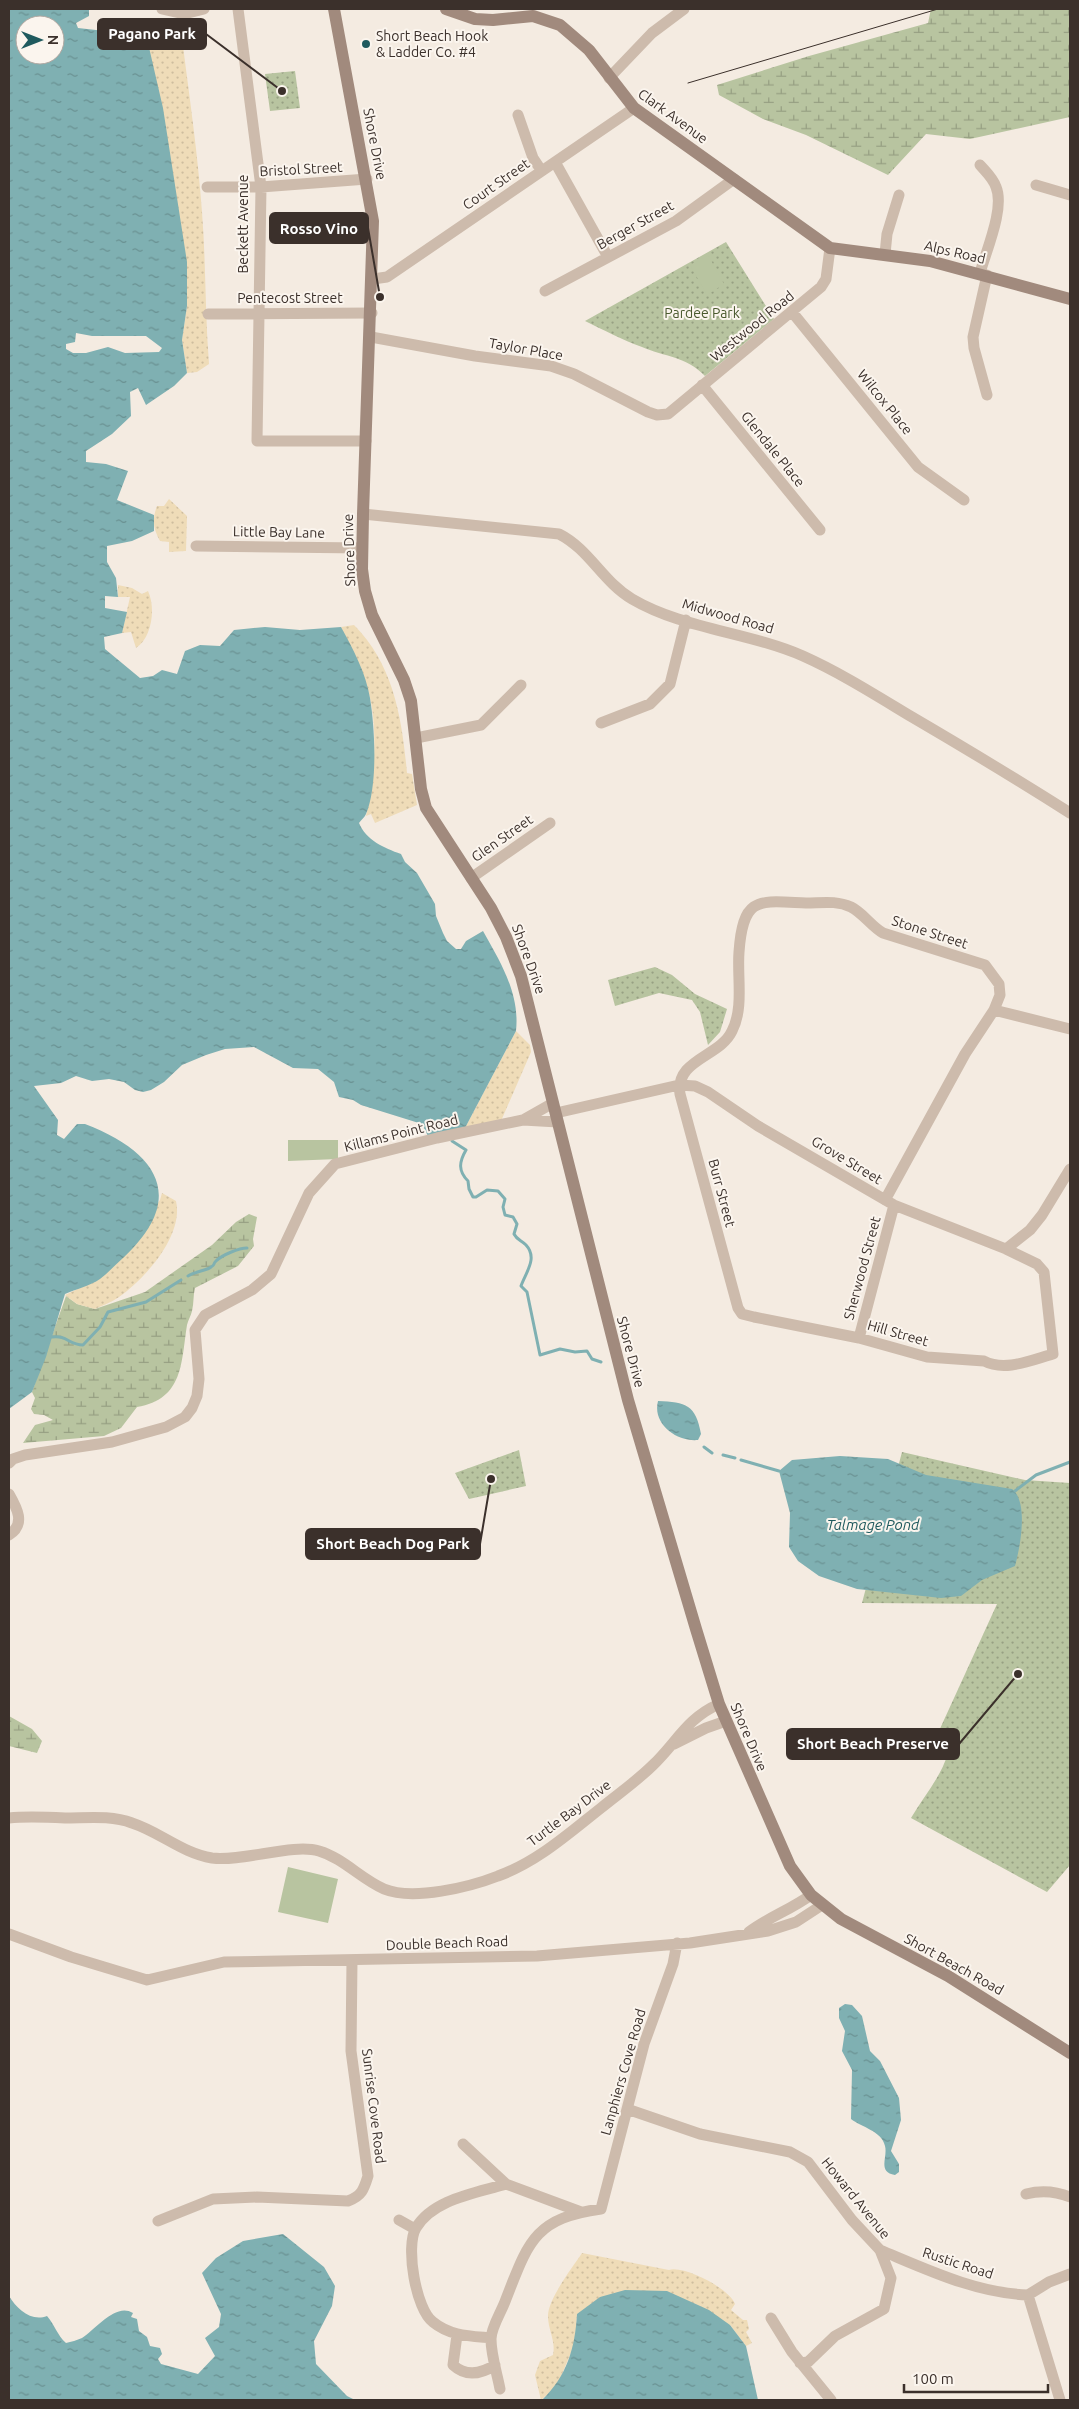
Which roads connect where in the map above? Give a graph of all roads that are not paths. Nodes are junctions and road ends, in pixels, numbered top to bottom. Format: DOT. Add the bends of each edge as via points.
graph roads {
  1 [pos="162,9"];
  2 [pos="204,9"];
  3 [pos="238,9"];
  4 [pos="334,9"];
  5 [pos="446,9"];
  6 [pos="684,9"];
  7 [pos="609,78"];
  8 [pos="634,108"];
  9 [pos="518,115"];
  10 [pos="555,162"];
  11 [pos="980,165"];
  12 [pos="541,170"];
  13 [pos="734,178"];
  14 [pos="367,179"];
  15 [pos="1036,185"];
  16 [pos="261,187"];
  17 [pos="207,188"];
  18 [pos="899,195"];
  19 [pos="1070,195"];
  20 [pos="830,248"];
  21 [pos="885,254"];
  22 [pos="608,257"];
  23 [pos="983,274"];
  24 [pos="373,279"];
  25 [pos="545,291"];
  26 [pos="1070,299"];
  27 [pos="792,312"];
  28 [pos="258,313"];
  29 [pos="372,313"];
  30 [pos="208,314"];
  31 [pos="371,337"];
  32 [pos="702,385"];
  33 [pos="987,395"];
  34 [pos="668,414"];
  35 [pos="366,441"];
  36 [pos="964,500"];
  37 [pos="363,514"];
  38 [pos="820,530"];
  39 [pos="196,546"];
  40 [pos="362,548"];
  41 [pos="686,620"];
  42 [pos="521,685"];
  43 [pos="601,723"];
  44 [pos="416,738"];
  45 [pos="1070,813"];
  46 [pos="550,823"];
  47 [pos="471,878"];
  48 [pos="994,1010"];
  49 [pos="1070,1029"];
  50 [pos="679,1085"];
  51 [pos="556,1113"];
  52 [pos="523,1120"];
  53 [pos="1070,1169"];
  54 [pos="889,1203"];
  55 [pos="1006,1249"];
  56 [pos="738,1308"];
  57 [pos="859,1338"];
  58 [pos="1053,1354"];
  59 [pos="9,1463"];
  60 [pos="9,1494"];
  61 [pos="9,1535"];
  62 [pos="719,1704"];
  63 [pos="726,1721"];
  64 [pos="674,1744"];
  65 [pos="9,1818"];
  66 [pos="810,1895"];
  67 [pos="822,1905"];
  68 [pos="749,1932"];
  69 [pos="9,1934"];
  70 [pos="677,1943"];
  71 [pos="352,1960"];
  72 [pos="1070,2053"];
  73 [pos="627,2109"];
  74 [pos="464,2144"];
  75 [pos="506,2184"];
  76 [pos="1026,2194"];
  77 [pos="1070,2197"];
  78 [pos="581,2212"];
  79 [pos="399,2220"];
  80 [pos="158,2221"];
  81 [pos="415,2228"];
  82 [pos="880,2250"];
  83 [pos="1070,2274"];
  84 [pos="1028,2295"];
  85 [pos="771,2318"];
  86 [pos="457,2335"];
  87 [pos="491,2338"];
  88 [pos="800,2363"];
  89 [pos="495,2365"];
  90 [pos="500,2388"];
  91 [pos="831,2400"];
  92 [pos="1060,2400"];
  1 -- 2 [label="street" via="184,14"];
  3 -- 16 [label="street, Beckett Avenue"];
  4 -- 14 [label="main road, Shore Drive"];
  5 -- 7 [label="main road, Clark Avenue" via="475,19 533,16 560,25 589,50"];
  6 -- 7 [label="street" via="652,33"];
  7 -- 8 [label="main road, Clark Avenue"];
  8 -- 10 [label="street, Court Street"];
  8 -- 13 [label="main road, Clark Avenue"];
  9 -- 12 [label="street" via="533,158"];
  10 -- 12 [label="street, Court Street"];
  10 -- 22 [label="street"];
  11 -- 23 [label="street" via="994,181 998,197"];
  12 -- 24 [label="street, Court Street" via="387,277"];
  13 -- 20 [label="main road, Clark Avenue"];
  13 -- 22 [label="street, Berger Street" via="676,221"];
  14 -- 16 [label="street, Bristol Street"];
  14 -- 24 [label="main road, Shore Drive" via="374,221"];
  15 -- 19 [label="street"];
  16 -- 17 [label="street, Bristol Street"];
  16 -- 28 [label="street, Beckett Avenue"];
  18 -- 21 [label="street" via="887,234"];
  20 -- 21 [label="main road, Alps Road"];
  20 -- 27 [label="street, Westwood Road" via="826,279 821,288"];
  21 -- 23 [label="main road, Alps Road"];
  22 -- 25 [label="street, Berger Street"];
  23 -- 26 [label="main road, Alps Road"];
  23 -- 33 [label="street" via="973,337"];
  24 -- 29 [label="main road, Shore Drive"];
  27 -- 32 [label="street, Westwood Road"];
  27 -- 36 [label="street, Wilcox Place" via="918,467"];
  28 -- 29 [label="street, Pentecost Street"];
  28 -- 30 [label="street, Pentecost Street"];
  28 -- 35 [label="street, Beckett Avenue" via="257,441"];
  29 -- 31 [label="main road, Shore Drive"];
  31 -- 34 [label="street, Taylor Place" via="551,366 574,374 648,412"];
  31 -- 35 [label="main road, Shore Drive"];
  32 -- 34 [label="street, Westwood Road"];
  32 -- 38 [label="street, Glendale Place"];
  35 -- 37 [label="main road, Shore Drive"];
  37 -- 40 [label="main road, Shore Drive"];
  37 -- 41 [label="street, Midwood Road" via="559,534 572,540 603,575 631,598"];
  39 -- 40 [label="street, Little Bay Lane"];
  40 -- 44 [label="main road, Shore Drive" via="368,605 406,687"];
  41 -- 43 [label="street" via="670,684 650,704"];
  41 -- 45 [label="street, Midwood Road" via="768,642 809,659 894,706"];
  42 -- 44 [label="street" via="479,726"];
  44 -- 47 [label="main road, Shore Drive" via="424,804"];
  46 -- 47 [label="street, Glen Street"];
  47 -- 51 [label="main road, Shore Drive" via="496,918 516,961"];
  48 -- 49 [label="street"];
  48 -- 50 [label="street, Stone Street" via="1000,995 999,984 985,966 883,933 852,907 835,902 760,902 750,910 744,926 739,951 737,1016 732,1031 723,1044 685,1070"];
  48 -- 54 [label="street, Stone Street" via="965,1054"];
  50 -- 51 [label="street, Grove Street"];
  50 -- 54 [label="street, Grove Street" via="695,1086 708,1092 758,1126"];
  50 -- 56 [label="street, Burr Street"];
  51 -- 52 [label="street, Killams Point Road"];
  51 -- 52 [label="street, Killams Point Road"];
  51 -- 62 [label="main road, Shore Drive" via="628,1400"];
  52 -- 59 [label="street, Killams Point Road" via="335,1164 308,1192 271,1274 252,1290 199,1321 194,1341 199,1379 197,1396 185,1417 166,1427 112,1442 25,1455"];
  53 -- 55 [label="street" via="1030,1230"];
  54 -- 55 [label="street, Grove Street"];
  54 -- 57 [label="street, Sherwood Street"];
  55 -- 58 [label="street, Grove Street" via="1037,1264 1044,1272"];
  56 -- 57 [label="street, Hill Street" via="742,1314 754,1317"];
  57 -- 58 [label="street, Hill Street" via="927,1357 984,1361 992,1366 1021,1363"];
  60 -- 61 [label="street" via="19,1517 17,1527"];
  62 -- 63 [label="main road, Shore Drive"];
  62 -- 64 [label="street, Turtle Bay Drive" via="693,1719"];
  63 -- 64 [label="street, Turtle Bay Drive"];
  63 -- 66 [label="main road, Shore Drive" via="790,1866"];
  64 -- 65 [label="street, Turtle Bay Drive" via="628,1788 530,1861 497,1877 431,1892 401,1893 385,1889 328,1855 310,1849 213,1858 186,1850 151,1831 119,1819"];
  66 -- 67 [label="main road, Shore Drive"];
  66 -- 68 [label="street, Double Beach Road" via="791,1910 764,1921"];
  67 -- 68 [label="street, Double Beach Road" via="796,1922 768,1931"];
  67 -- 72 [label="main road, Short Beach Road" via="859,1930 990,2001"];
  68 -- 70 [label="street, Double Beach Road" via="724,1939"];
  69 -- 71 [label="street, Double Beach Road" via="147,1980 224,1962"];
  70 -- 71 [label="street, Double Beach Road" via="537,1956"];
  70 -- 73 [label="street, Lanphiers Cove Road"];
  71 -- 80 [label="street, Sunrise Cove Road" via="351,2051 368,2176 358,2198 339,2201 257,2197 213,2199"];
  73 -- 78 [label="street, Lanphiers Cove Road" via="601,2209"];
  73 -- 82 [label="street, Howard Avenue" via="700,2134 790,2152 808,2162 852,2220"];
  74 -- 75 [label="street"];
  75 -- 78 [label="street"];
  75 -- 81 [label="street" via="451,2201 434,2210"];
  76 -- 77 [label="street" via="1057,2192"];
  78 -- 87 [label="street" via="549,2225 526,2248"];
  79 -- 81 [label="street"];
  81 -- 86 [label="street" via="411,2251 415,2284 423,2306 432,2322"];
  82 -- 84 [label="street, Rustic Road" via="980,2288"];
  82 -- 88 [label="street, Howard Avenue" via="892,2278 884,2309 835,2336 808,2362"];
  83 -- 84 [label="street"];
  84 -- 92 [label="street"];
  85 -- 88 [label="street"];
  86 -- 87 [label="street"];
  86 -- 89 [label="street" via="453,2365 459,2370 484,2372"];
  87 -- 89 [label="street"];
  88 -- 91 [label="street"];
  89 -- 90 [label="street"];
}
